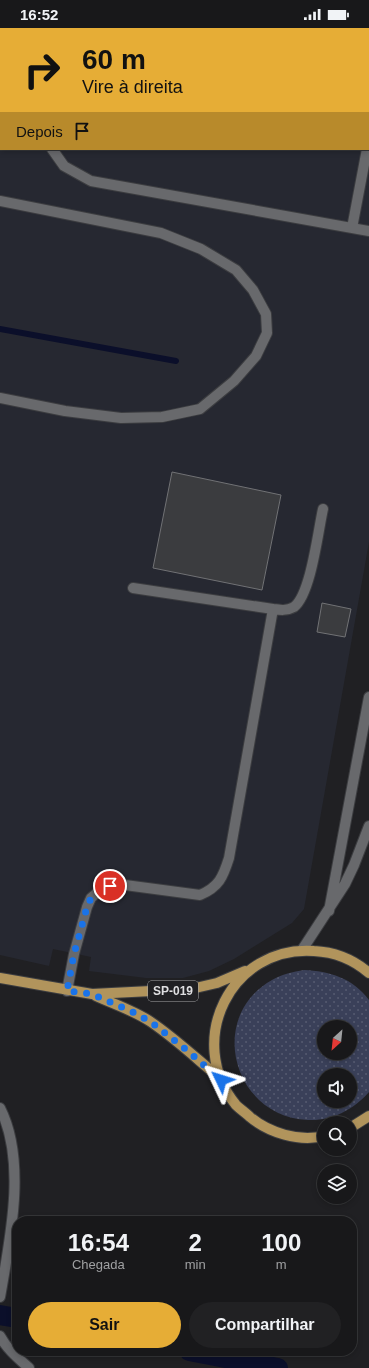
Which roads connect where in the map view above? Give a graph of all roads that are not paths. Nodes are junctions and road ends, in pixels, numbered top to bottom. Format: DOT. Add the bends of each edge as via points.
graph roads {
  1 [pos="53,150"];
  2 [pos="367,150"];
  3 [pos="0,201"];
  4 [pos="352,228"];
  5 [pos="369,231"];
  6 [pos="0,398"];
  7 [pos="323,509"];
  8 [pos="133,588"];
  9 [pos="272,609"];
  10 [pos="369,697"];
  11 [pos="369,826"];
  12 [pos="329,911"];
  13 [pos="302,950"];
  14 [pos="250,969"];
  15 [pos="369,973"];
  16 [pos="0,978"];
  17 [pos="67,991"];
  18 [pos="92,994"];
  19 [pos="221,1080"];
  20 [pos="0,1108"];
  21 [pos="369,1116"];
  22 [pos="357,1124"];
  23 [pos="317,1138"];
  24 [pos="12,1216"];
  25 [pos="12,1218"];
  26 [pos="1,1292"];
  27 [pos="0,1336"];
  28 [pos="12,1353"];
  29 [pos="14,1356"];
  30 [pos="29,1368"];
  1 -- 4 [label="street" via="64,166 91,181"];
  2 -- 4 [label="street"];
  3 -- 6 [label="street" via="161,233 201,249 236,270 254,290 266,314 267,334 256,356 234,381 200,409 162,417 121,418 65,411"];
  4 -- 5 [label="street"];
  7 -- 9 [label="street" via="306,588 301,600 294,607"];
  8 -- 9 [label="street"];
  9 -- 17 [label="street" via="224,875 209,891 200,895 125,885 110,886 98,892 91,898 87,907"];
  10 -- 12 [label="street"];
  11 -- 12 [label="street" via="345,884"];
  12 -- 13 [label="street"];
  13 -- 14 [label="main road, SP-019" via="275,956"];
  13 -- 15 [label="main road, SP-019" via="344,957"];
  14 -- 18 [label="main road, SP-019" via="217,983 191,989"];
  14 -- 19 [label="main road, SP-019" via="233,986 221,1008 214,1031 214,1056"];
  16 -- 17 [label="main road, SP-019"];
  17 -- 18 [label="main road, SP-019"];
  18 -- 19 [label="main road, SP-019" via="151,1022"];
  19 -- 23 [label="main road, SP-019" via="236,1105 259,1124 287,1136"];
  20 -- 24 [label="street" via="12,1145"];
  21 -- 22 [label="main road"];
  25 -- 26 [label="street"];
  27 -- 28 [label="street"];
  29 -- 30 [label="street"];
}
